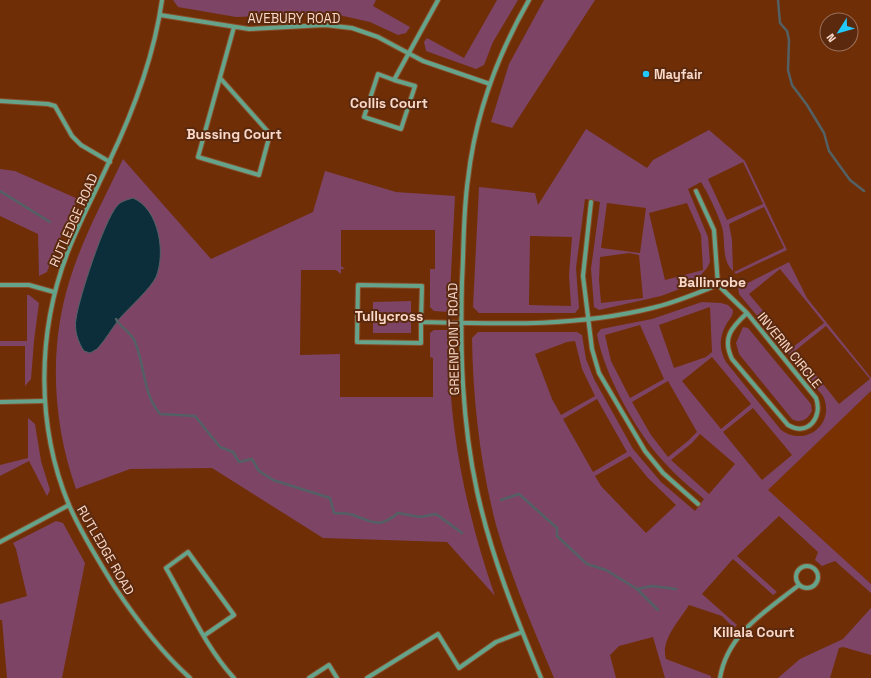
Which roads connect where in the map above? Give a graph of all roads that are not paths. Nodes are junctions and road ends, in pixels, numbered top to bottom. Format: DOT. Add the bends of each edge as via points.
graph roads {
  1 [pos="162,0"];
  2 [pos="438,0"];
  3 [pos="530,0"];
  4 [pos="160,15"];
  5 [pos="234,28"];
  6 [pos="407,53"];
  7 [pos="221,79"];
  8 [pos="394,80"];
  9 [pos="490,84"];
  10 [pos="0,101"];
  11 [pos="110,162"];
  12 [pos="696,191"];
  13 [pos="591,202"];
  14 [pos="0,285"];
  15 [pos="718,285"];
  16 [pos="54,292"];
  17 [pos="747,313"];
  18 [pos="588,320"];
  19 [pos="421,322"];
  20 [pos="461,322"];
  21 [pos="45,401"];
  22 [pos="0,402"];
  23 [pos="698,504"];
  24 [pos="69,505"];
  25 [pos="0,542"];
  26 [pos="799,585"];
  27 [pos="522,632"];
  28 [pos="205,635"];
  29 [pos="190,678"];
  30 [pos="234,678"];
  31 [pos="309,678"];
  32 [pos="337,678"];
  33 [pos="367,678"];
  34 [pos="541,678"];
  35 [pos="720,678"];
  1 -- 4 [label="street, RUTLEDGE ROAD"];
  2 -- 6 [label="street"];
  3 -- 9 [label="street, GREENPOINT ROAD" via="508,40"];
  4 -- 5 [label="street, AVEBURY ROAD"];
  4 -- 11 [label="street, RUTLEDGE ROAD" via="142,85"];
  5 -- 6 [label="street, AVEBURY ROAD" via="338,26 365,32"];
  5 -- 7 [label="street"];
  6 -- 8 [label="street"];
  6 -- 9 [label="street, AVEBURY ROAD"];
  7 -- 7 [label="street" via="198,157 259,175 270,134"];
  8 -- 8 [label="street" via="378,74 364,117 401,129 415,86"];
  9 -- 20 [label="street, GREENPOINT ROAD" via="477,128 468,179"];
  10 -- 11 [label="street" via="55,106 72,136 81,146"];
  11 -- 16 [label="street, RUTLEDGE ROAD" via="73,239"];
  12 -- 15 [label="street" via="714,230"];
  13 -- 18 [label="street" via="583,268"];
  14 -- 16 [label="street" via="29,285"];
  15 -- 17 [label="street, INVERIN CIRCLE"];
  15 -- 18 [label="street" via="654,308"];
  16 -- 21 [label="street, RUTLEDGE ROAD" via="46,338"];
  17 -- 17 [label="street, INVERIN CIRCLE" via="816,398 819,410 808,426 794,429 788,425 732,359 729,351 730,333 734,325"];
  18 -- 20 [label="street" via="536,324"];
  18 -- 23 [label="street" via="599,373 634,436 663,473"];
  19 -- 19 [label="street" via="421,343 357,342 358,285 422,286"];
  19 -- 20 [label="street"];
  20 -- 27 [label="street, GREENPOINT ROAD" via="462,380 468,441 477,490 497,562"];
  21 -- 22 [label="street"];
  21 -- 24 [label="street, RUTLEDGE ROAD" via="54,454"];
  24 -- 25 [label="street"];
  24 -- 29 [label="street, RUTLEDGE ROAD" via="87,542 122,597 160,648"];
  26 -- 26 [label="street" via="804,588 813,586 817,579 815,570 806,566 798,570 796,578"];
  26 -- 35 [label="street" via="736,638 725,657"];
  27 -- 33 [label="street" via="496,642 459,668 438,634"];
  27 -- 34 [label="street, GREENPOINT ROAD"];
  28 -- 28 [label="street" via="234,615 188,552 166,568"];
  28 -- 30 [label="street"];
  31 -- 32 [label="street" via="329,665"];
}
